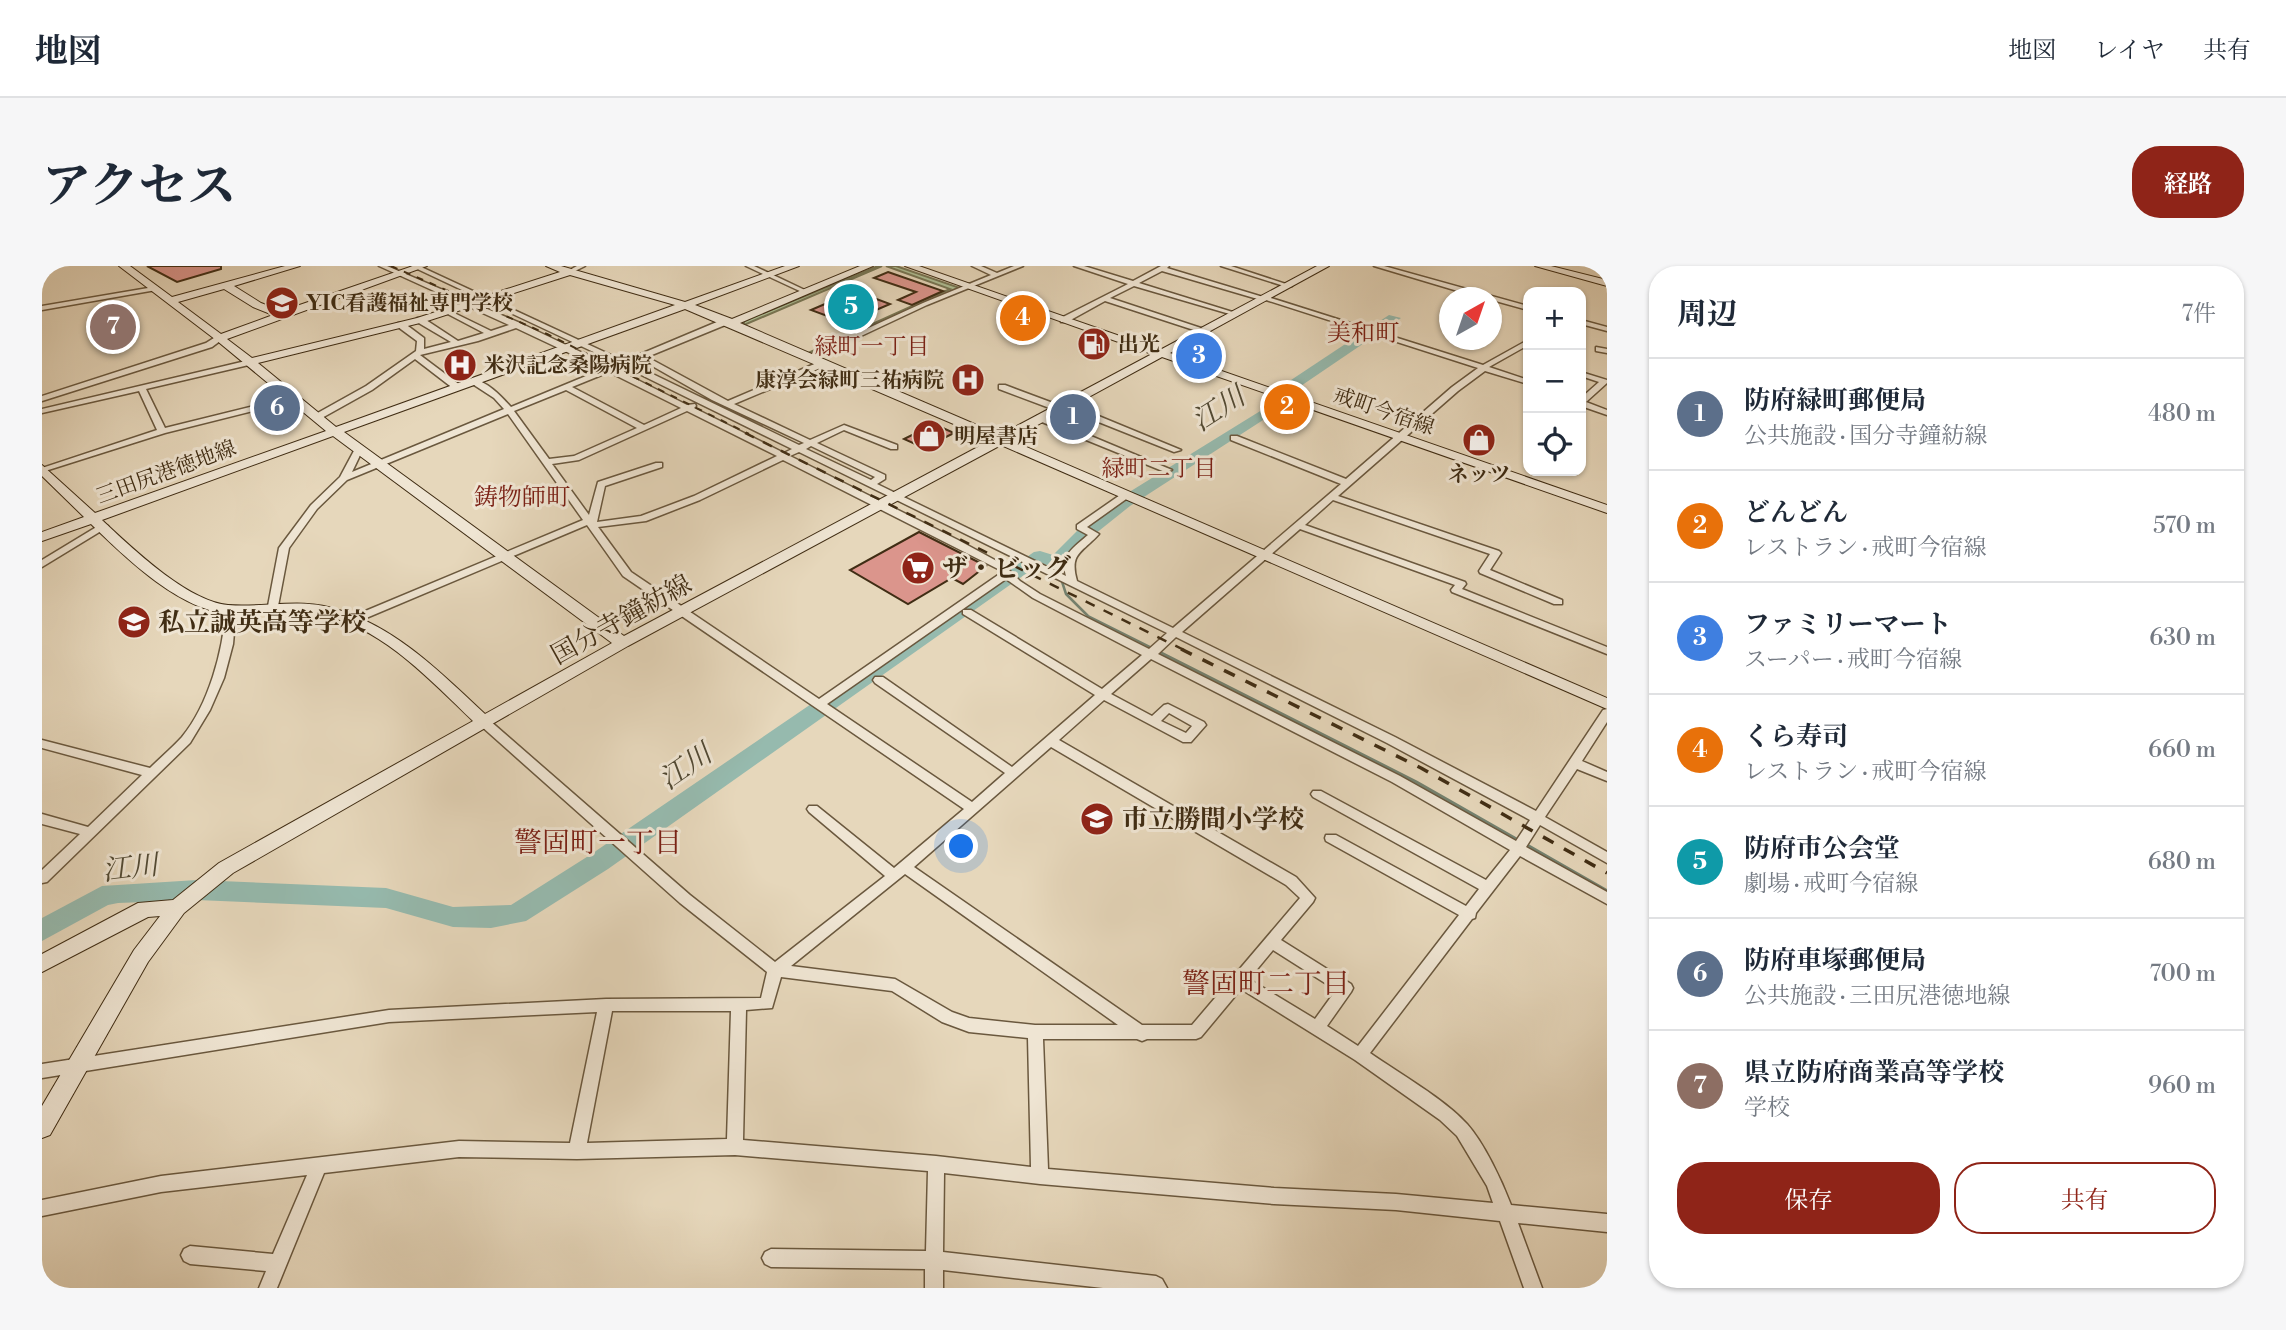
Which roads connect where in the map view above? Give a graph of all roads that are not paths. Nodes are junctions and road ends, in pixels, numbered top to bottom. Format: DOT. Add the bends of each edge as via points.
graph roads {
  1 [pos="124,266"];
  2 [pos="295,266"];
  3 [pos="382,266"];
  4 [pos="551,266"];
  5 [pos="582,266"];
  6 [pos="749,266"];
  7 [pos="794,266"];
  8 [pos="868,266"];
  9 [pos="910,266"];
  10 [pos="975,266"];
  11 [pos="1020,266"];
  12 [pos="1077,266"];
  13 [pos="1224,266"];
  14 [pos="1324,266"];
  15 [pos="1377,266"];
  16 [pos="1540,266"];
  17 [pos="418,267"];
  18 [pos="1164,267"];
  19 [pos="569,272"];
  20 [pos="399,273"];
  21 [pos="768,275"];
  22 [pos="996,275"];
  23 [pos="1607,283"];
  24 [pos="1135,284"];
  25 [pos="225,285"];
  26 [pos="967,286"];
  27 [pos="1289,286"];
  28 [pos="1452,287"];
  29 [pos="154,289"];
  30 [pos="806,292"];
  31 [pos="486,298"];
  32 [pos="1265,298"];
  33 [pos="1106,299"];
  34 [pos="170,301"];
  35 [pos="1502,301"];
  36 [pos="470,303"];
  37 [pos="685,305"];
  38 [pos="1523,307"];
  39 [pos="42,308"];
  40 [pos="446,312"];
  41 [pos="1235,314"];
  42 [pos="282,315"];
  43 [pos="420,320"];
  44 [pos="506,320"];
  45 [pos="1064,320"];
  46 [pos="729,322"];
  47 [pos="1586,323"];
  48 [pos="401,325"];
  49 [pos="517,325"];
  50 [pos="482,328"];
  51 [pos="1607,329"];
  52 [pos="1206,331"];
  53 [pos="491,334"];
  54 [pos="220,338"];
  55 [pos="457,343"];
  56 [pos="581,343"];
  57 [pos="1523,345"];
  58 [pos="567,348"];
  59 [pos="418,354"];
  60 [pos="1159,354"];
  61 [pos="640,356"];
  62 [pos="807,358"];
  63 [pos="250,362"];
  64 [pos="624,364"];
  65 [pos="822,364"];
  66 [pos="1483,368"];
  67 [pos="609,369"];
  68 [pos="1586,376"];
  69 [pos="1523,380"];
  70 [pos="474,381"];
  71 [pos="1605,384"];
  72 [pos="142,387"];
  73 [pos="457,387"];
  74 [pos="566,387"];
  75 [pos="1002,387"];
  76 [pos="42,398"];
  77 [pos="294,398"];
  78 [pos="715,398"];
  79 [pos="1586,398"];
  80 [pos="705,403"];
  81 [pos="728,404"];
  82 [pos="1586,404"];
  83 [pos="1061,406"];
  84 [pos="687,408"];
  85 [pos="509,410"];
  86 [pos="42,411"];
  87 [pos="1607,413"];
  88 [pos="317,417"];
  89 [pos="1040,418"];
  90 [pos="642,427"];
  91 [pos="162,431"];
  92 [pos="334,431"];
  93 [pos="1401,437"];
  94 [pos="1234,438"];
  95 [pos="998,441"];
  96 [pos="810,442"];
  97 [pos="894,447"];
  98 [pos="797,448"];
  99 [pos="359,449"];
  100 [pos="1177,450"];
  101 [pos="783,455"];
  102 [pos="546,462"];
  103 [pos="378,463"];
  104 [pos="659,465"];
  105 [pos="43,469"];
  106 [pos="1168,470"];
  107 [pos="344,478"];
  108 [pos="1348,483"];
  109 [pos="871,484"];
  110 [pos="1126,495"];
  111 [pos="1332,497"];
  112 [pos="888,500"];
  113 [pos="1607,509"];
  114 [pos="98,522"];
  115 [pos="590,523"];
  116 [pos="1300,526"];
  117 [pos="42,537"];
  118 [pos="1266,554"];
  119 [pos="503,556"];
  120 [pos="1017,556"];
  121 [pos="42,564"];
  122 [pos="1004,570"];
  123 [pos="1073,584"];
  124 [pos="1558,602"];
  125 [pos="274,606"];
  126 [pos="232,609"];
  127 [pos="683,612"];
  128 [pos="967,612"];
  129 [pos="355,619"];
  130 [pos="1174,633"];
  131 [pos="624,643"];
  132 [pos="1607,651"];
  133 [pos="1151,654"];
  134 [pos="879,680"];
  135 [pos="1103,694"];
  136 [pos="1607,704"];
  137 [pos="818,705"];
  138 [pos="1607,713"];
  139 [pos="1154,722"];
  140 [pos="485,723"];
  141 [pos="1051,741"];
  142 [pos="42,744"];
  143 [pos="1575,763"];
  144 [pos="153,773"];
  145 [pos="1013,773"];
  146 [pos="1607,777"];
  147 [pos="1317,794"];
  148 [pos="972,808"];
  149 [pos="813,809"];
  150 [pos="42,819"];
  151 [pos="1540,819"];
  152 [pos="90,832"];
  153 [pos="1331,838"];
  154 [pos="1519,847"];
  155 [pos="1607,858"];
  156 [pos="900,871"];
  157 [pos="42,878"];
  158 [pos="1489,888"];
  159 [pos="1607,900"];
  160 [pos="177,908"];
  161 [pos="1470,914"];
  162 [pos="1272,942"];
  163 [pos="42,964"];
  164 [pos="775,970"];
  165 [pos="1240,981"];
  166 [pos="606,1005"];
  167 [pos="739,1005"];
  168 [pos="1316,1029"];
  169 [pos="1035,1032"];
  170 [pos="1142,1034"];
  171 [pos="1360,1055"];
  172 [pos="78,1064"];
  173 [pos="42,1071"];
  174 [pos="42,1127"];
  175 [pos="735,1147"];
  176 [pos="577,1152"];
  177 [pos="319,1164"];
  178 [pos="936,1164"];
  179 [pos="1040,1176"];
  180 [pos="42,1208"];
  181 [pos="1508,1214"];
  182 [pos="1607,1223"];
  183 [pos="190,1255"];
  184 [pos="771,1258"];
  185 [pos="934,1260"];
  186 [pos="278,1263"];
  187 [pos="268,1288"];
  188 [pos="934,1288"];
  189 [pos="1158,1288"];
  190 [pos="1534,1288"];
  1 -- 29 [label="street"];
  2 -- 25 [label="street"];
  3 -- 20 [label="street"];
  4 -- 19 [label="street"];
  5 -- 19 [label="street"];
  6 -- 21 [label="street"];
  7 -- 21 [label="street, 三田尻港徳地線"];
  8 -- 30 [label="street"];
  9 -- 26 [label="street, 戒町今宿線"];
  10 -- 22 [label="street"];
  11 -- 22 [label="street"];
  12 -- 24 [label="street"];
  13 -- 27 [label="street"];
  14 -- 27 [label="street, 国分寺鐘紡線"];
  15 -- 28 [label="street"];
  16 -- 23 [label="street"];
  17 -- 20 [label="street"];
  17 -- 31 [label="street"];
  18 -- 24 [label="street"];
  18 -- 32 [label="street"];
  19 -- 31 [label="street"];
  19 -- 37 [label="street"];
  20 -- 36 [label="street"];
  20 -- 42 [label="street"];
  21 -- 30 [label="street"];
  21 -- 37 [label="street, 三田尻港徳地線"];
  22 -- 26 [label="street"];
  24 -- 33 [label="street"];
  24 -- 41 [label="street"];
  25 -- 34 [label="street"];
  25 -- 42 [label="street"];
  26 -- 45 [label="street, 戒町今宿線"];
  26 -- 62 [label="street"];
  27 -- 32 [label="street, 国分寺鐘紡線"];
  29 -- 34 [label="street"];
  29 -- 39 [label="street"];
  30 -- 46 [label="street"];
  31 -- 36 [label="street"];
  31 -- 56 [label="street"];
  32 -- 41 [label="street, 国分寺鐘紡線"];
  32 -- 66 [label="street"];
  33 -- 45 [label="street"];
  33 -- 52 [label="street"];
  34 -- 54 [label="street"];
  35 -- 38 [label="street"];
  36 -- 40 [label="street"];
  36 -- 44 [label="street"];
  37 -- 46 [label="street"];
  37 -- 56 [label="street, 三田尻港徳地線"];
  40 -- 43 [label="street"];
  40 -- 50 [label="street"];
  41 -- 52 [label="street, 国分寺鐘紡線"];
  42 -- 54 [label="street"];
  43 -- 48 [label="street"];
  43 -- 55 [label="street"];
  44 -- 49 [label="street"];
  44 -- 50 [label="street"];
  45 -- 60 [label="street, 戒町今宿線"];
  46 -- 61 [label="street"];
  46 -- 62 [label="street"];
  47 -- 51 [label="street"];
  48 -- 59 [label="street" via="421,340"];
  48 -- 63 [label="street"];
  49 -- 53 [label="street"];
  49 -- 58 [label="street"];
  50 -- 53 [label="street"];
  52 -- 60 [label="street, 国分寺鐘紡線"];
  53 -- 55 [label="street"];
  54 -- 63 [label="street"];
  54 -- 76 [label="street"];
  55 -- 59 [label="street"];
  56 -- 58 [label="street, 三田尻港徳地線"];
  56 -- 64 [label="street"];
  57 -- 66 [label="street"];
  58 -- 67 [label="street"];
  58 -- 70 [label="street, 三田尻港徳地線"];
  59 -- 73 [label="street"];
  59 -- 88 [label="street"];
  60 -- 83 [label="street, 国分寺鐘紡線"];
  60 -- 93 [label="street, 戒町今宿線"];
  61 -- 64 [label="street"];
  61 -- 78 [label="street"];
  62 -- 65 [label="street"];
  63 -- 72 [label="street"];
  63 -- 77 [label="street"];
  64 -- 67 [label="street"];
  64 -- 80 [label="street"];
  65 -- 81 [label="street"];
  65 -- 95 [label="street"];
  66 -- 69 [label="street"];
  66 -- 93 [label="street"];
  67 -- 74 [label="street"];
  67 -- 84 [label="street"];
  68 -- 71 [label="street"];
  70 -- 73 [label="street, 三田尻港徳地線"];
  70 -- 85 [label="street"];
  71 -- 79 [label="street"];
  72 -- 86 [label="street"];
  72 -- 91 [label="street"];
  73 -- 92 [label="street, 三田尻港徳地線"];
  74 -- 85 [label="street"];
  74 -- 90 [label="street"];
  75 -- 83 [label="street"];
  77 -- 88 [label="street"];
  77 -- 91 [label="street"];
  78 -- 80 [label="street"];
  78 -- 81 [label="street"];
  80 -- 84 [label="street"];
  80 -- 98 [label="street"];
  81 -- 96 [label="street"];
  82 -- 87 [label="street"];
  83 -- 89 [label="street, 国分寺鐘紡線"];
  83 -- 100 [label="street"];
  84 -- 90 [label="street"];
  84 -- 101 [label="street"];
  85 -- 102 [label="street"];
  85 -- 103 [label="street"];
  88 -- 92 [label="street"];
  89 -- 95 [label="street, 国分寺鐘紡線"];
  89 -- 106 [label="street"];
  90 -- 102 [label="street" via="576,458"];
  91 -- 105 [label="street"];
  92 -- 99 [label="street"];
  92 -- 114 [label="street, 三田尻港徳地線"];
  93 -- 108 [label="street"];
  93 -- 113 [label="street, 戒町今宿線"];
  94 -- 108 [label="street"];
  95 -- 110 [label="street"];
  95 -- 112 [label="street, 国分寺鐘紡線"];
  96 -- 97 [label="street" via="844,427"];
  96 -- 98 [label="street"];
  96 -- 109 [label="street" via="882,477"];
  98 -- 101 [label="street"];
  98 -- 109 [label="street"];
  99 -- 103 [label="street"];
  99 -- 107 [label="street"];
  101 -- 112 [label="street"];
  101 -- 115 [label="street" via="643,519"];
  102 -- 115 [label="street"];
  103 -- 107 [label="street"];
  103 -- 119 [label="street"];
  104 -- 115 [label="street" via="601,484"];
  105 -- 114 [label="street"];
  107 -- 125 [label="street" via="314,507 284,548"];
  108 -- 111 [label="street"];
  109 -- 112 [label="street"];
  110 -- 118 [label="street"];
  110 -- 123 [label="street" via="1080,527 1094,534 1070,556"];
  111 -- 116 [label="street"];
  111 -- 124 [label="street" via="1496,554 1484,571"];
  112 -- 120 [label="street"];
  112 -- 122 [label="street"];
  112 -- 127 [label="street, 国分寺鐘紡線"];
  114 -- 117 [label="street, 三田尻港徳地線"];
  114 -- 121 [label="street"];
  114 -- 126 [label="street" via="145,565 175,585 208,605"];
  115 -- 119 [label="street"];
  115 -- 127 [label="street" via="627,574"];
  116 -- 118 [label="street"];
  116 -- 132 [label="street" via="1461,584 1456,590"];
  118 -- 130 [label="street"];
  118 -- 136 [label="street"];
  119 -- 129 [label="street"];
  119 -- 131 [label="street"];
  120 -- 122 [label="street"];
  120 -- 123 [label="street"];
  122 -- 133 [label="street" via="1079,618"];
  122 -- 137 [label="street"];
  123 -- 130 [label="street"];
  125 -- 126 [label="street"];
  125 -- 129 [label="street" via="330,611"];
  126 -- 144 [label="street" via="225,660 198,722"];
  127 -- 131 [label="street, 国分寺鐘紡線"];
  127 -- 137 [label="street"];
  128 -- 135 [label="street"];
  129 -- 140 [label="street" via="411,656"];
  130 -- 133 [label="street"];
  130 -- 151 [label="street" via="1424,756"];
  131 -- 140 [label="street, 国分寺鐘紡線"];
  133 -- 135 [label="street"];
  133 -- 154 [label="street"];
  134 -- 145 [label="street"];
  135 -- 139 [label="street"];
  135 -- 141 [label="street"];
  137 -- 148 [label="street"];
  138 -- 143 [label="street"];
  140 -- 160 [label="street, 国分寺鐘紡線" via="226,867"];
  140 -- 164 [label="street" via="685,899"];
  141 -- 145 [label="street"];
  141 -- 162 [label="street" via="1291,881 1308,898"];
  142 -- 144 [label="street"];
  143 -- 146 [label="street"];
  143 -- 151 [label="street"];
  144 -- 152 [label="street"];
  145 -- 148 [label="street"];
  147 -- 158 [label="street"];
  148 -- 156 [label="street"];
  149 -- 156 [label="street"];
  150 -- 152 [label="street"];
  151 -- 154 [label="street"];
  151 -- 155 [label="street"];
  152 -- 157 [label="street"];
  153 -- 161 [label="street"];
  154 -- 158 [label="street"];
  154 -- 159 [label="street"];
  156 -- 164 [label="street"];
  156 -- 170 [label="street"];
  158 -- 161 [label="street"];
  160 -- 163 [label="street" via="145,909"];
  160 -- 172 [label="street, 国分寺鐘紡線" via="141,956"];
  161 -- 171 [label="street"];
  162 -- 165 [label="street"];
  162 -- 168 [label="street" via="1346,989"];
  164 -- 167 [label="street" via="767,1004"];
  164 -- 169 [label="street" via="895,985 969,1025"];
  165 -- 168 [label="street"];
  165 -- 170 [label="street" via="1196,1032"];
  166 -- 167 [label="street"];
  166 -- 172 [label="street" via="389,1016"];
  166 -- 176 [label="street"];
  167 -- 175 [label="street"];
  168 -- 171 [label="street"];
  169 -- 170 [label="street"];
  169 -- 179 [label="street"];
  171 -- 181 [label="street" via="1463,1131"];
  172 -- 173 [label="street"];
  172 -- 174 [label="street, 国分寺鐘紡線"];
  175 -- 176 [label="street"];
  175 -- 178 [label="street"];
  176 -- 177 [label="street" via="459,1149"];
  177 -- 180 [label="street" via="162,1184"];
  177 -- 186 [label="street"];
  178 -- 179 [label="street"];
  178 -- 185 [label="street"];
  179 -- 181 [label="street"];
  181 -- 182 [label="street"];
  181 -- 190 [label="street"];
  183 -- 186 [label="street"];
  184 -- 185 [label="street"];
  185 -- 188 [label="street"];
  185 -- 189 [label="street"];
  186 -- 187 [label="street"];
}
